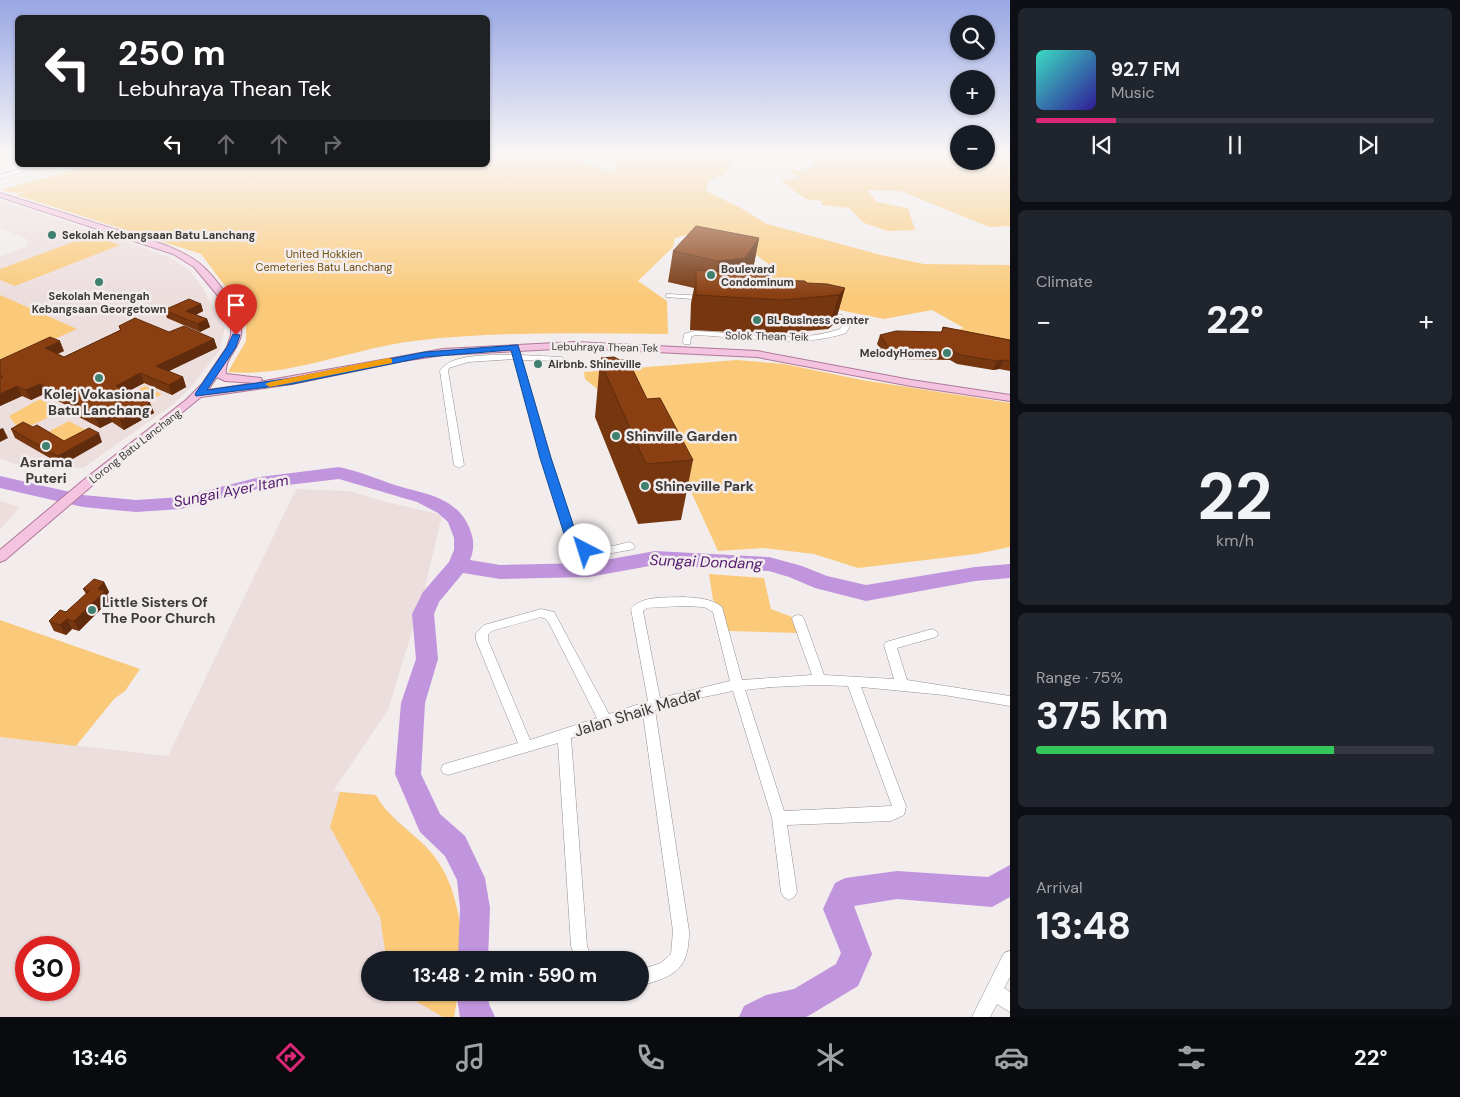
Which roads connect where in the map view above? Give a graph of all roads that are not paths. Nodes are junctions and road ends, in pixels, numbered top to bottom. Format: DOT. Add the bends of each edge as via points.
graph roads {
  1 [pos="17,200"];
  2 [pos="668,296"];
  3 [pos="712,298"];
  4 [pos="817,312"];
  5 [pos="687,342"];
  6 [pos="633,347"];
  7 [pos="516,352"];
  8 [pos="739,352"];
  9 [pos="562,359"];
  10 [pos="220,365"];
  11 [pos="258,380"];
  12 [pos="202,390"];
  13 [pos="1008,396"];
  14 [pos="459,465"];
  15 [pos="630,546"];
  16 [pos="0,557"];
  17 [pos="798,619"];
  18 [pos="932,634"];
  19 [pos="820,681"];
  20 [pos="853,682"];
  21 [pos="737,686"];
  22 [pos="903,686"];
  23 [pos="1010,701"];
  24 [pos="651,705"];
  25 [pos="605,720"];
  26 [pos="564,735"];
  27 [pos="526,746"];
  28 [pos="448,769"];
  29 [pos="779,818"];
  30 [pos="789,892"];
  31 [pos="581,951"];
  32 [pos="1010,959"];
  33 [pos="649,976"];
  34 [pos="994,991"];
  35 [pos="1010,1003"];
  36 [pos="980,1017"];
  1 -- 10 [label="main road, Lorong Batu Lanchang" via="162,247 197,265 228,303 236,323 232,347"];
  2 -- 3 [label="street"];
  4 -- 5 [label="street, Solok Thean Teik" via="839,317 846,328 832,335 782,338 694,333 687,336"];
  5 -- 6 [label="main road" via="681,346"];
  5 -- 8 [label="main road"];
  5 -- 11 [label="main road, Lebuhraya Thean Tek" via="588,339 447,345"];
  5 -- 13 [label="main road, Lebuhraya Thean Tek" via="768,349"];
  6 -- 7 [label="main road, Lebuhraya Thean Tek" via="575,345"];
  6 -- 8 [label="main road, Lebuhraya Thean Tek"];
  7 -- 9 [label="street"];
  7 -- 12 [label="main road, Lebuhraya Thean Tek" via="425,354 292,381"];
  7 -- 14 [label="street" via="457,361 446,367 444,371"];
  7 -- 15 [label="street" via="572,540 577,546 595,552"];
  8 -- 13 [label="main road, Lebuhraya Thean Tek" via="777,356 903,382"];
  10 -- 11 [label="main road" via="221,375 225,378"];
  10 -- 12 [label="main road, Lorong Batu Lanchang"];
  11 -- 12 [label="main road, Lebuhraya Thean Tek"];
  12 -- 16 [label="main road, Lorong Batu Lanchang"];
  17 -- 19 [label="street"];
  18 -- 22 [label="street" via="890,645"];
  19 -- 20 [label="street, Jalan Shaik Madar"];
  19 -- 21 [label="street, Jalan Shaik Madar" via="771,681"];
  20 -- 22 [label="street, Jalan Shaik Madar"];
  20 -- 29 [label="street" via="898,810 891,814"];
  21 -- 24 [label="street, Jalan Shaik Madar"];
  21 -- 24 [label="street" via="715,606 704,602 644,604 636,613"];
  21 -- 29 [label="street"];
  22 -- 23 [label="street, Jalan Shaik Madar"];
  24 -- 25 [label="street, Jalan Shaik Madar"];
  24 -- 33 [label="street" via="682,950 672,965"];
  25 -- 26 [label="street, Jalan Shaik Madar"];
  25 -- 27 [label="street" via="550,615 541,613 488,628 482,633 482,640"];
  26 -- 27 [label="street, Jalan Shaik Madar"];
  26 -- 31 [label="street"];
  27 -- 28 [label="street, Jalan Shaik Madar"];
  29 -- 30 [label="street"];
  32 -- 34 [label="street"];
  34 -- 35 [label="street"];
  34 -- 36 [label="street"];
}
